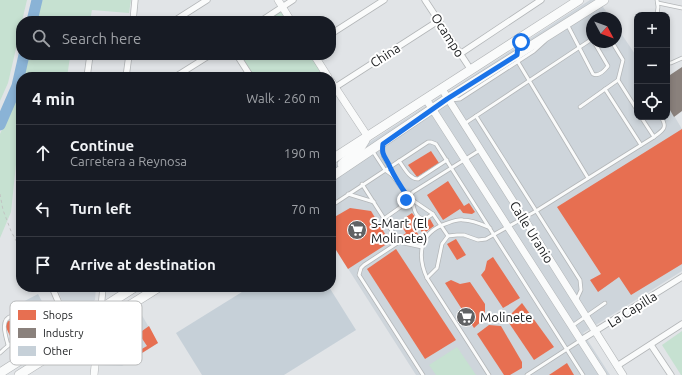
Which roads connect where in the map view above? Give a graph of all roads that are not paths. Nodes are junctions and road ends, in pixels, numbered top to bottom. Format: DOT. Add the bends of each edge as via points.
graph roads {
  1 [pos="135,0"];
  2 [pos="207,0"];
  3 [pos="278,0"];
  4 [pos="293,0"];
  5 [pos="384,0"];
  6 [pos="425,0"];
  7 [pos="541,0"];
  8 [pos="579,0"];
  9 [pos="604,0"];
  10 [pos="657,1"];
  11 [pos="282,7"];
  12 [pos="682,8"];
  13 [pos="657,12"];
  14 [pos="133,16"];
  15 [pos="182,16"];
  16 [pos="268,16"];
  17 [pos="288,16"];
  18 [pos="438,21"];
  19 [pos="567,24"];
  20 [pos="539,25"];
  21 [pos="336,31"];
  22 [pos="586,43"];
  23 [pos="579,48"];
  24 [pos="598,48"];
  25 [pos="616,48"];
  26 [pos="460,54"];
  27 [pos="518,58"];
  28 [pos="682,58"];
  29 [pos="89,60"];
  30 [pos="128,60"];
  31 [pos="202,60"];
  32 [pos="240,60"];
  33 [pos="317,60"];
  34 [pos="670,63"];
  35 [pos="471,70"];
  36 [pos="88,72"];
  37 [pos="127,72"];
  38 [pos="183,72"];
  39 [pos="248,72"];
  40 [pos="325,72"];
  41 [pos="618,80"];
  42 [pos="529,81"];
  43 [pos="336,84"];
  44 [pos="442,89"];
  45 [pos="605,89"];
  46 [pos="336,92"];
  47 [pos="426,99"];
  48 [pos="447,99"];
  49 [pos="634,105"];
  50 [pos="580,107"];
  51 [pos="433,109"];
  52 [pos="476,116"];
  53 [pos="643,120"];
  54 [pos="663,120"];
  55 [pos="464,124"];
  56 [pos="407,127"];
  57 [pos="368,137"];
  58 [pos="654,137"];
  59 [pos="383,144"];
  60 [pos="641,146"];
  61 [pos="372,150"];
  62 [pos="480,150"];
  63 [pos="336,157"];
  64 [pos="447,160"];
  65 [pos="465,160"];
  66 [pos="399,161"];
  67 [pos="390,167"];
  68 [pos="452,168"];
  69 [pos="385,170"];
  70 [pos="336,171"];
  71 [pos="336,174"];
  72 [pos="392,174"];
  73 [pos="588,178"];
  74 [pos="362,184"];
  75 [pos="348,194"];
  76 [pos="408,197"];
  77 [pos="412,201"];
  78 [pos="336,202"];
  79 [pos="374,202"];
  80 [pos="536,211"];
  81 [pos="433,214"];
  82 [pos="385,218"];
  83 [pos="523,218"];
  84 [pos="440,225"];
  85 [pos="508,226"];
  86 [pos="491,228"];
  87 [pos="495,234"];
  88 [pos="448,236"];
  89 [pos="399,242"];
  90 [pos="422,247"];
  91 [pos="682,277"];
  92 [pos="428,278"];
  93 [pos="127,292"];
  94 [pos="151,292"];
  95 [pos="113,301"];
  96 [pos="138,301"];
  97 [pos="576,301"];
  98 [pos="604,303"];
  99 [pos="10,316"];
  100 [pos="586,316"];
  101 [pos="682,324"];
  102 [pos="572,326"];
  103 [pos="595,331"];
  104 [pos="581,340"];
  105 [pos="8,345"];
  106 [pos="651,345"];
  107 [pos="567,349"];
  108 [pos="0,353"];
  109 [pos="12,365"];
  110 [pos="34,365"];
  111 [pos="96,365"];
  112 [pos="617,366"];
  113 [pos="0,373"];
  114 [pos="19,375"];
  115 [pos="26,375"];
  116 [pos="94,375"];
  117 [pos="423,375"];
  118 [pos="489,375"];
  119 [pos="527,375"];
  120 [pos="583,375"];
  121 [pos="603,375"];
  122 [pos="623,375"];
  123 [pos="671,375"];
  1 -- 14 [label="street"];
  2 -- 15 [label="street"];
  3 -- 11 [label="street"];
  4 -- 11 [label="street"];
  5 -- 21 [label="street"];
  6 -- 18 [label="street, Ocampo"];
  7 -- 26 [label="street"];
  8 -- 20 [label="main road"];
  9 -- 19 [label="main road"];
  10 -- 12 [label="lane"];
  10 -- 13 [label="lane"];
  11 -- 16 [label="street"];
  11 -- 17 [label="street"];
  18 -- 26 [label="street, Ocampo"];
  18 -- 43 [label="street, China"];
  19 -- 23 [label="lane"];
  19 -- 27 [label="main road"];
  20 -- 27 [label="main road" via="518,46"];
  20 -- 35 [label="main road"];
  22 -- 23 [label="lane"];
  23 -- 24 [label="lane" via="594,74 598,75 608,66"];
  23 -- 42 [label="lane"];
  25 -- 41 [label="lane" via="623,60"];
  26 -- 35 [label="street, Ocampo"];
  27 -- 42 [label="lane"];
  27 -- 48 [label="main road"];
  28 -- 34 [label="lane"];
  29 -- 36 [label="street"];
  30 -- 37 [label="street"];
  31 -- 38 [label="street"];
  32 -- 39 [label="street"];
  33 -- 40 [label="street"];
  35 -- 44 [label="main road"];
  41 -- 45 [label="lane"];
  41 -- 49 [label="lane"];
  42 -- 52 [label="lane"];
  42 -- 73 [label="lane"];
  44 -- 47 [label="main road"];
  44 -- 48 [label="street, Calle Uranio"];
  45 -- 50 [label="lane"];
  45 -- 60 [label="lane"];
  46 -- 57 [label="street"];
  47 -- 51 [label="street, Calle Uranio"];
  47 -- 57 [label="main road"];
  48 -- 51 [label="main road"];
  48 -- 55 [label="street, Calle Uranio"];
  51 -- 56 [label="main road"];
  51 -- 65 [label="street, Calle Uranio"];
  52 -- 55 [label="lane"];
  52 -- 80 [label="lane"];
  53 -- 58 [label="lane"];
  54 -- 58 [label="lane" via="663,130"];
  55 -- 62 [label="street, Calle Uranio"];
  56 -- 57 [label="main road"];
  56 -- 59 [label="main road"];
  57 -- 63 [label="main road"];
  57 -- 70 [label="main road"];
  58 -- 60 [label="lane"];
  59 -- 61 [label="main road"];
  59 -- 67 [label="lane" via="382,153"];
  60 -- 73 [label="lane"];
  61 -- 69 [label="lane"];
  61 -- 71 [label="main road"];
  62 -- 65 [label="lane"];
  62 -- 83 [label="street, Calle Uranio"];
  64 -- 66 [label="lane" via="418,179 411,177"];
  64 -- 66 [label="lane" via="438,146 428,142"];
  64 -- 68 [label="lane"];
  65 -- 68 [label="lane"];
  65 -- 85 [label="street, Calle Uranio"];
  66 -- 67 [label="lane"];
  67 -- 69 [label="lane"];
  67 -- 72 [label="lane"];
  68 -- 76 [label="lane"];
  68 -- 86 [label="lane"];
  69 -- 72 [label="lane"];
  69 -- 74 [label="lane"];
  72 -- 76 [label="lane"];
  73 -- 80 [label="lane"];
  74 -- 75 [label="lane"];
  74 -- 79 [label="lane"];
  75 -- 78 [label="lane"];
  75 -- 79 [label="lane"];
  76 -- 77 [label="lane"];
  76 -- 82 [label="lane" via="402,206"];
  77 -- 81 [label="lane"];
  77 -- 81 [label="lane" via="418,217 425,219"];
  79 -- 82 [label="lane"];
  80 -- 83 [label="lane"];
  80 -- 97 [label="lane" via="580,280 582,290"];
  81 -- 84 [label="lane"];
  82 -- 89 [label="lane"];
  83 -- 85 [label="lane"];
  83 -- 97 [label="street, Calle Uranio"];
  84 -- 86 [label="lane" via="462,220"];
  84 -- 88 [label="lane"];
  84 -- 90 [label="lane" via="427,236"];
  85 -- 87 [label="lane"];
  85 -- 102 [label="street, Calle Uranio"];
  86 -- 87 [label="lane"];
  87 -- 88 [label="lane" via="482,240 464,235"];
  87 -- 107 [label="lane"];
  88 -- 92 [label="lane" via="440,249 437,268"];
  89 -- 90 [label="lane"];
  89 -- 117 [label="lane" via="364,265 359,275"];
  90 -- 92 [label="lane" via="422,263"];
  91 -- 103 [label="street, La Capilla"];
  92 -- 118 [label="lane"];
  93 -- 95 [label="main road"];
  94 -- 96 [label="main road"];
  97 -- 100 [label="street, Calle Uranio"];
  98 -- 100 [label="lane"];
  99 -- 105 [label="lane" via="3,320 2,324"];
  100 -- 102 [label="lane"];
  100 -- 103 [label="street, Calle Uranio"];
  101 -- 106 [label="street"];
  102 -- 104 [label="street, Calle Uranio"];
  103 -- 104 [label="street, La Capilla"];
  103 -- 112 [label="street, Calle Uranio"];
  104 -- 107 [label="lane"];
  104 -- 121 [label="street, Calle Uranio"];
  105 -- 108 [label="lane"];
  106 -- 112 [label="street"];
  106 -- 123 [label="street"];
  107 -- 119 [label="lane"];
  107 -- 120 [label="lane"];
  109 -- 113 [label="main road"];
  110 -- 114 [label="main road"];
  110 -- 115 [label="street"];
  111 -- 116 [label="street"];
  112 -- 122 [label="street, Calle Uranio"];
}
